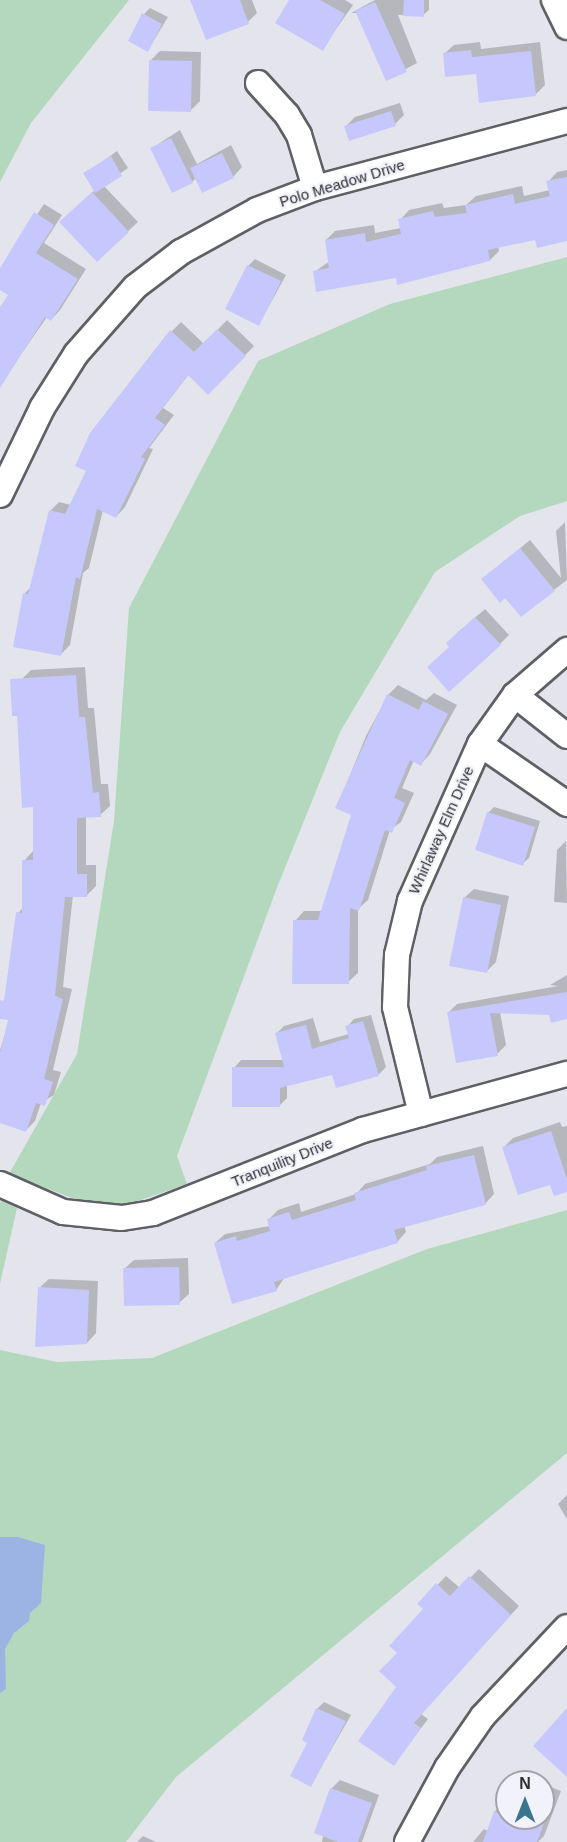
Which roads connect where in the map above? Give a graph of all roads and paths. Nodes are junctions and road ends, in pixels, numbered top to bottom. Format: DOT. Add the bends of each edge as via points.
graph roads {
  1 [pos="554,0"];
  2 [pos="567,27"];
  3 [pos="258,84"];
  4 [pos="567,121"];
  5 [pos="315,188"];
  6 [pos="0,495"];
  7 [pos="567,650"];
  8 [pos="515,695"];
  9 [pos="567,736"];
  10 [pos="480,744"];
  11 [pos="567,804"];
  12 [pos="567,1074"];
  13 [pos="421,1114"];
  14 [pos="0,1184"];
  15 [pos="567,1627"];
  16 [pos="407,1842"];
  1 -- 2 [label="street"];
  3 -- 5 [label="street" via="287,115 299,135"];
  4 -- 5 [label="street, Polo Meadow Drive"];
  5 -- 6 [label="street, Polo Meadow Drive" via="257,210 208,235 135,287 94,330 58,380"];
  7 -- 8 [label="street, Whirlaway Elm Drive"];
  8 -- 9 [label="street"];
  8 -- 10 [label="street, Whirlaway Elm Drive"];
  10 -- 11 [label="street"];
  10 -- 13 [label="street, Whirlaway Elm Drive" via="426,858 397,955 395,1007"];
  12 -- 13 [label="street, Tranquility Drive"];
  13 -- 14 [label="street, Tranquility Drive" via="302,1151 182,1204 132,1216 92,1218 63,1212"];
  15 -- 16 [label="street" via="483,1716 447,1768"];
}
